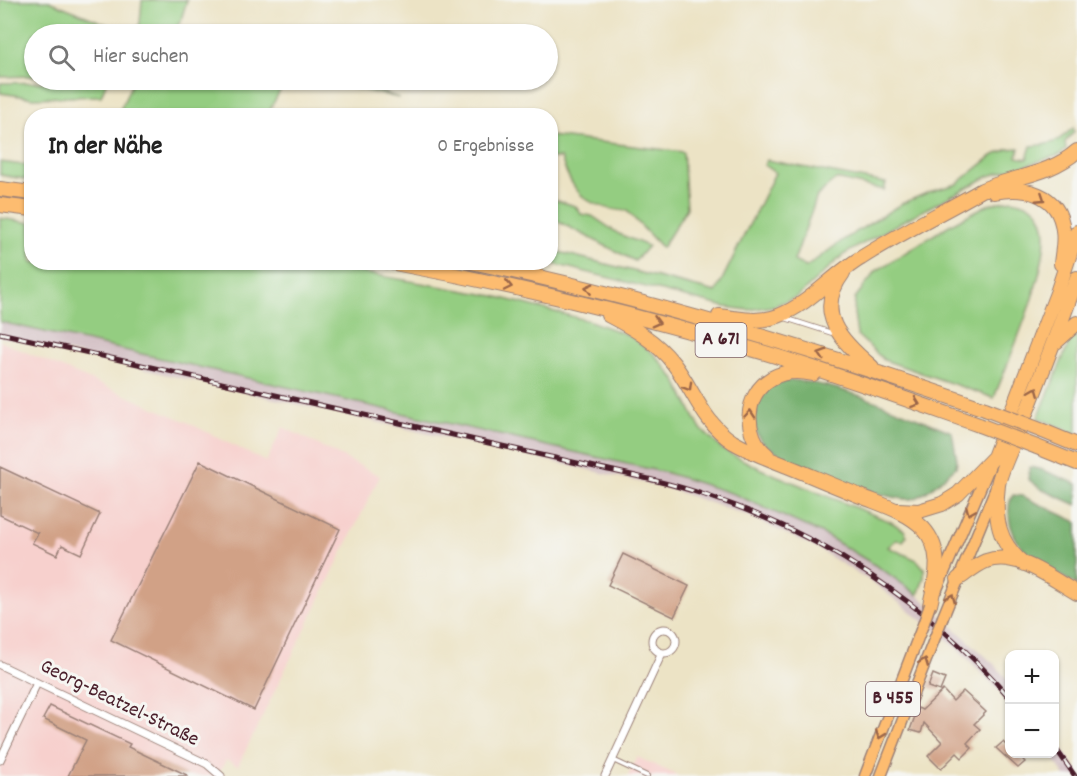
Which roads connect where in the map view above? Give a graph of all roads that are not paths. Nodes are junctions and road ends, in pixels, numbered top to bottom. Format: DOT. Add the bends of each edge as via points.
graph roads {
  1 [pos="1077,151"];
  2 [pos="0,189"];
  3 [pos="24,192"];
  4 [pos="965,200"];
  5 [pos="0,205"];
  6 [pos="24,208"];
  7 [pos="1077,232"];
  8 [pos="848,267"];
  9 [pos="427,270"];
  10 [pos="507,270"];
  11 [pos="1077,278"];
  12 [pos="1057,293"];
  13 [pos="579,302"];
  14 [pos="666,308"];
  15 [pos="779,316"];
  16 [pos="1077,322"];
  17 [pos="839,335"];
  18 [pos="1054,343"];
  19 [pos="878,372"];
  20 [pos="861,383"];
  21 [pos="1077,445"];
  22 [pos="993,457"];
  23 [pos="776,462"];
  24 [pos="1077,463"];
  25 [pos="998,484"];
  26 [pos="896,510"];
  27 [pos="1024,564"];
  28 [pos="958,579"];
  29 [pos="1077,593"];
  30 [pos="930,605"];
  31 [pos="662,653"];
  32 [pos="0,665"];
  33 [pos="37,683"];
  34 [pos="0,760"];
  35 [pos="613,760"];
  36 [pos="221,776"];
  37 [pos="605,776"];
  38 [pos="647,776"];
  39 [pos="865,776"];
  40 [pos="881,776"];
  1 -- 4 [label="highway" via="1052,168 1002,182"];
  2 -- 3 [label="highway"];
  4 -- 8 [label="highway"];
  4 -- 12 [label="highway, one-way" via="1018,189 1037,194 1051,204 1059,214 1063,231"];
  5 -- 6 [label="highway"];
  7 -- 12 [label="highway, B 455"];
  8 -- 15 [label="highway" via="798,307"];
  8 -- 17 [label="highway" via="831,302 832,322"];
  9 -- 13 [label="highway, A 671, one-way"];
  14 -- 10 [label="highway, A 671, one-way"];
  11 -- 18 [label="highway, B 455"];
  12 -- 22 [label="highway, B 455"];
  13 -- 20 [label="highway, A 671, one-way" via="757,350"];
  13 -- 23 [label="highway, one-way" via="646,337 674,365 720,433"];
  14 -- 15 [label="highway" via="745,320"];
  19 -- 14 [label="highway, A 671, one-way"];
  15 -- 17 [label="lane"];
  16 -- 18 [label="highway"];
  17 -- 19 [label="highway"];
  25 -- 18 [label="highway, B 455, one-way"];
  19 -- 21 [label="highway, A 671, bridge"];
  23 -- 20 [label="highway, one-way" via="758,446 750,428 750,408 763,386 778,375 798,372"];
  20 -- 24 [label="highway, A 671, one-way, bridge"];
  22 -- 26 [label="highway" via="958,494 942,504 920,511"];
  22 -- 30 [label="main road, B 455, one-way"];
  23 -- 26 [label="highway"];
  25 -- 27 [label="highway" via="1002,539"];
  25 -- 28 [label="main road, B 455"];
  26 -- 30 [label="highway" via="923,528 933,544 938,570"];
  27 -- 28 [label="highway" via="988,560"];
  27 -- 29 [label="highway"];
  40 -- 28 [label="main road, B 455, one-way, bridge"];
  30 -- 39 [label="main road, B 455, one-way, bridge"];
  31 -- 35 [label="street"];
  32 -- 33 [label="street, Georg-Beatzel-Straße"];
  33 -- 34 [label="street"];
  33 -- 36 [label="street, Georg-Beatzel-Straße" via="207,765"];
  35 -- 37 [label="street"];
  35 -- 38 [label="lane"];
}
